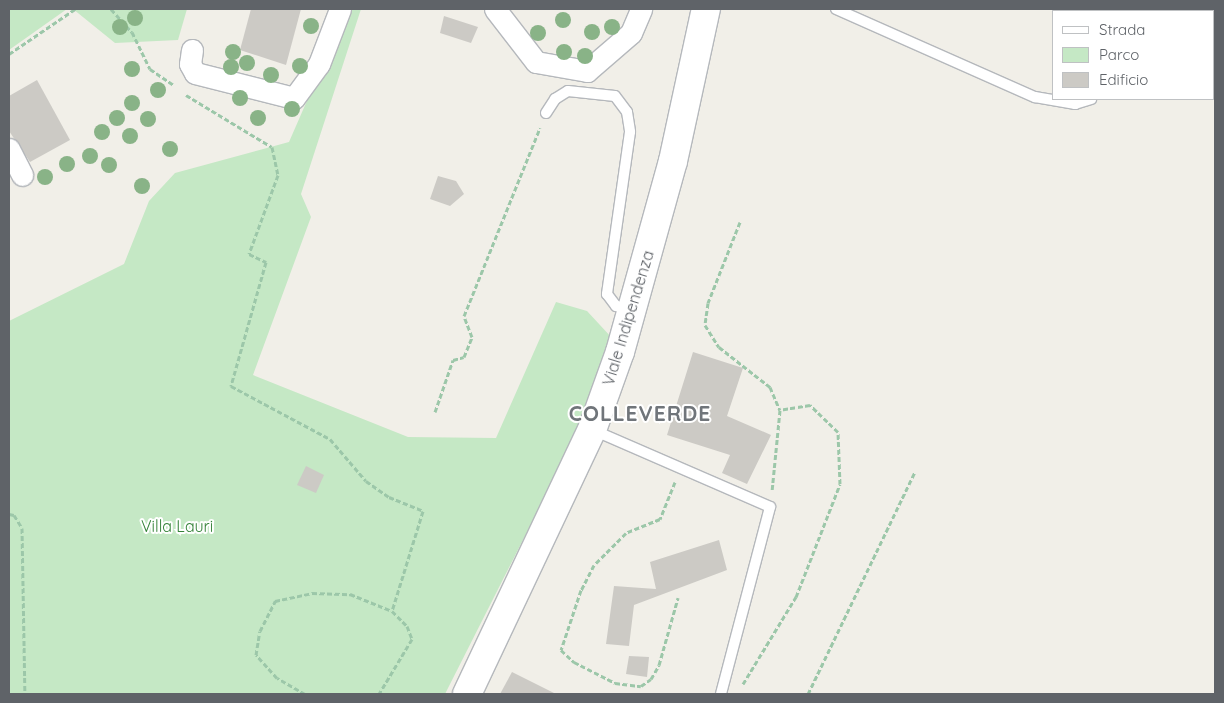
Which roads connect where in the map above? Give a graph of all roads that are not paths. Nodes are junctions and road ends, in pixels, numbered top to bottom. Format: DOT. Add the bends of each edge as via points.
graph roads {
  1 [pos="340,9"];
  2 [pos="495,9"];
  3 [pos="641,9"];
  4 [pos="706,9"];
  5 [pos="836,9"];
  6 [pos="192,50"];
  7 [pos="1052,100"];
  8 [pos="1053,100"];
  9 [pos="1088,100"];
  10 [pos="546,113"];
  11 [pos="9,149"];
  12 [pos="22,175"];
  13 [pos="632,309"];
  14 [pos="592,430"];
  15 [pos="467,694"];
  16 [pos="721,694"];
  1 -- 6 [label="street" via="319,64 294,98 195,73 190,64"];
  2 -- 3 [label="street" via="536,62 587,71 631,33"];
  4 -- 13 [label="main road, Viale Indipendenza" via="673,161"];
  5 -- 7 [label="lane" via="1036,97"];
  8 -- 9 [label="lane" via="1075,104"];
  10 -- 13 [label="lane" via="555,99 568,91 615,96 627,112 630,132 607,294 616,306"];
  11 -- 12 [label="street"];
  13 -- 14 [label="main road, Viale Indipendenza"];
  14 -- 15 [label="main road, Viale Indipendenza"];
  14 -- 16 [label="lane" via="770,507"];
}
